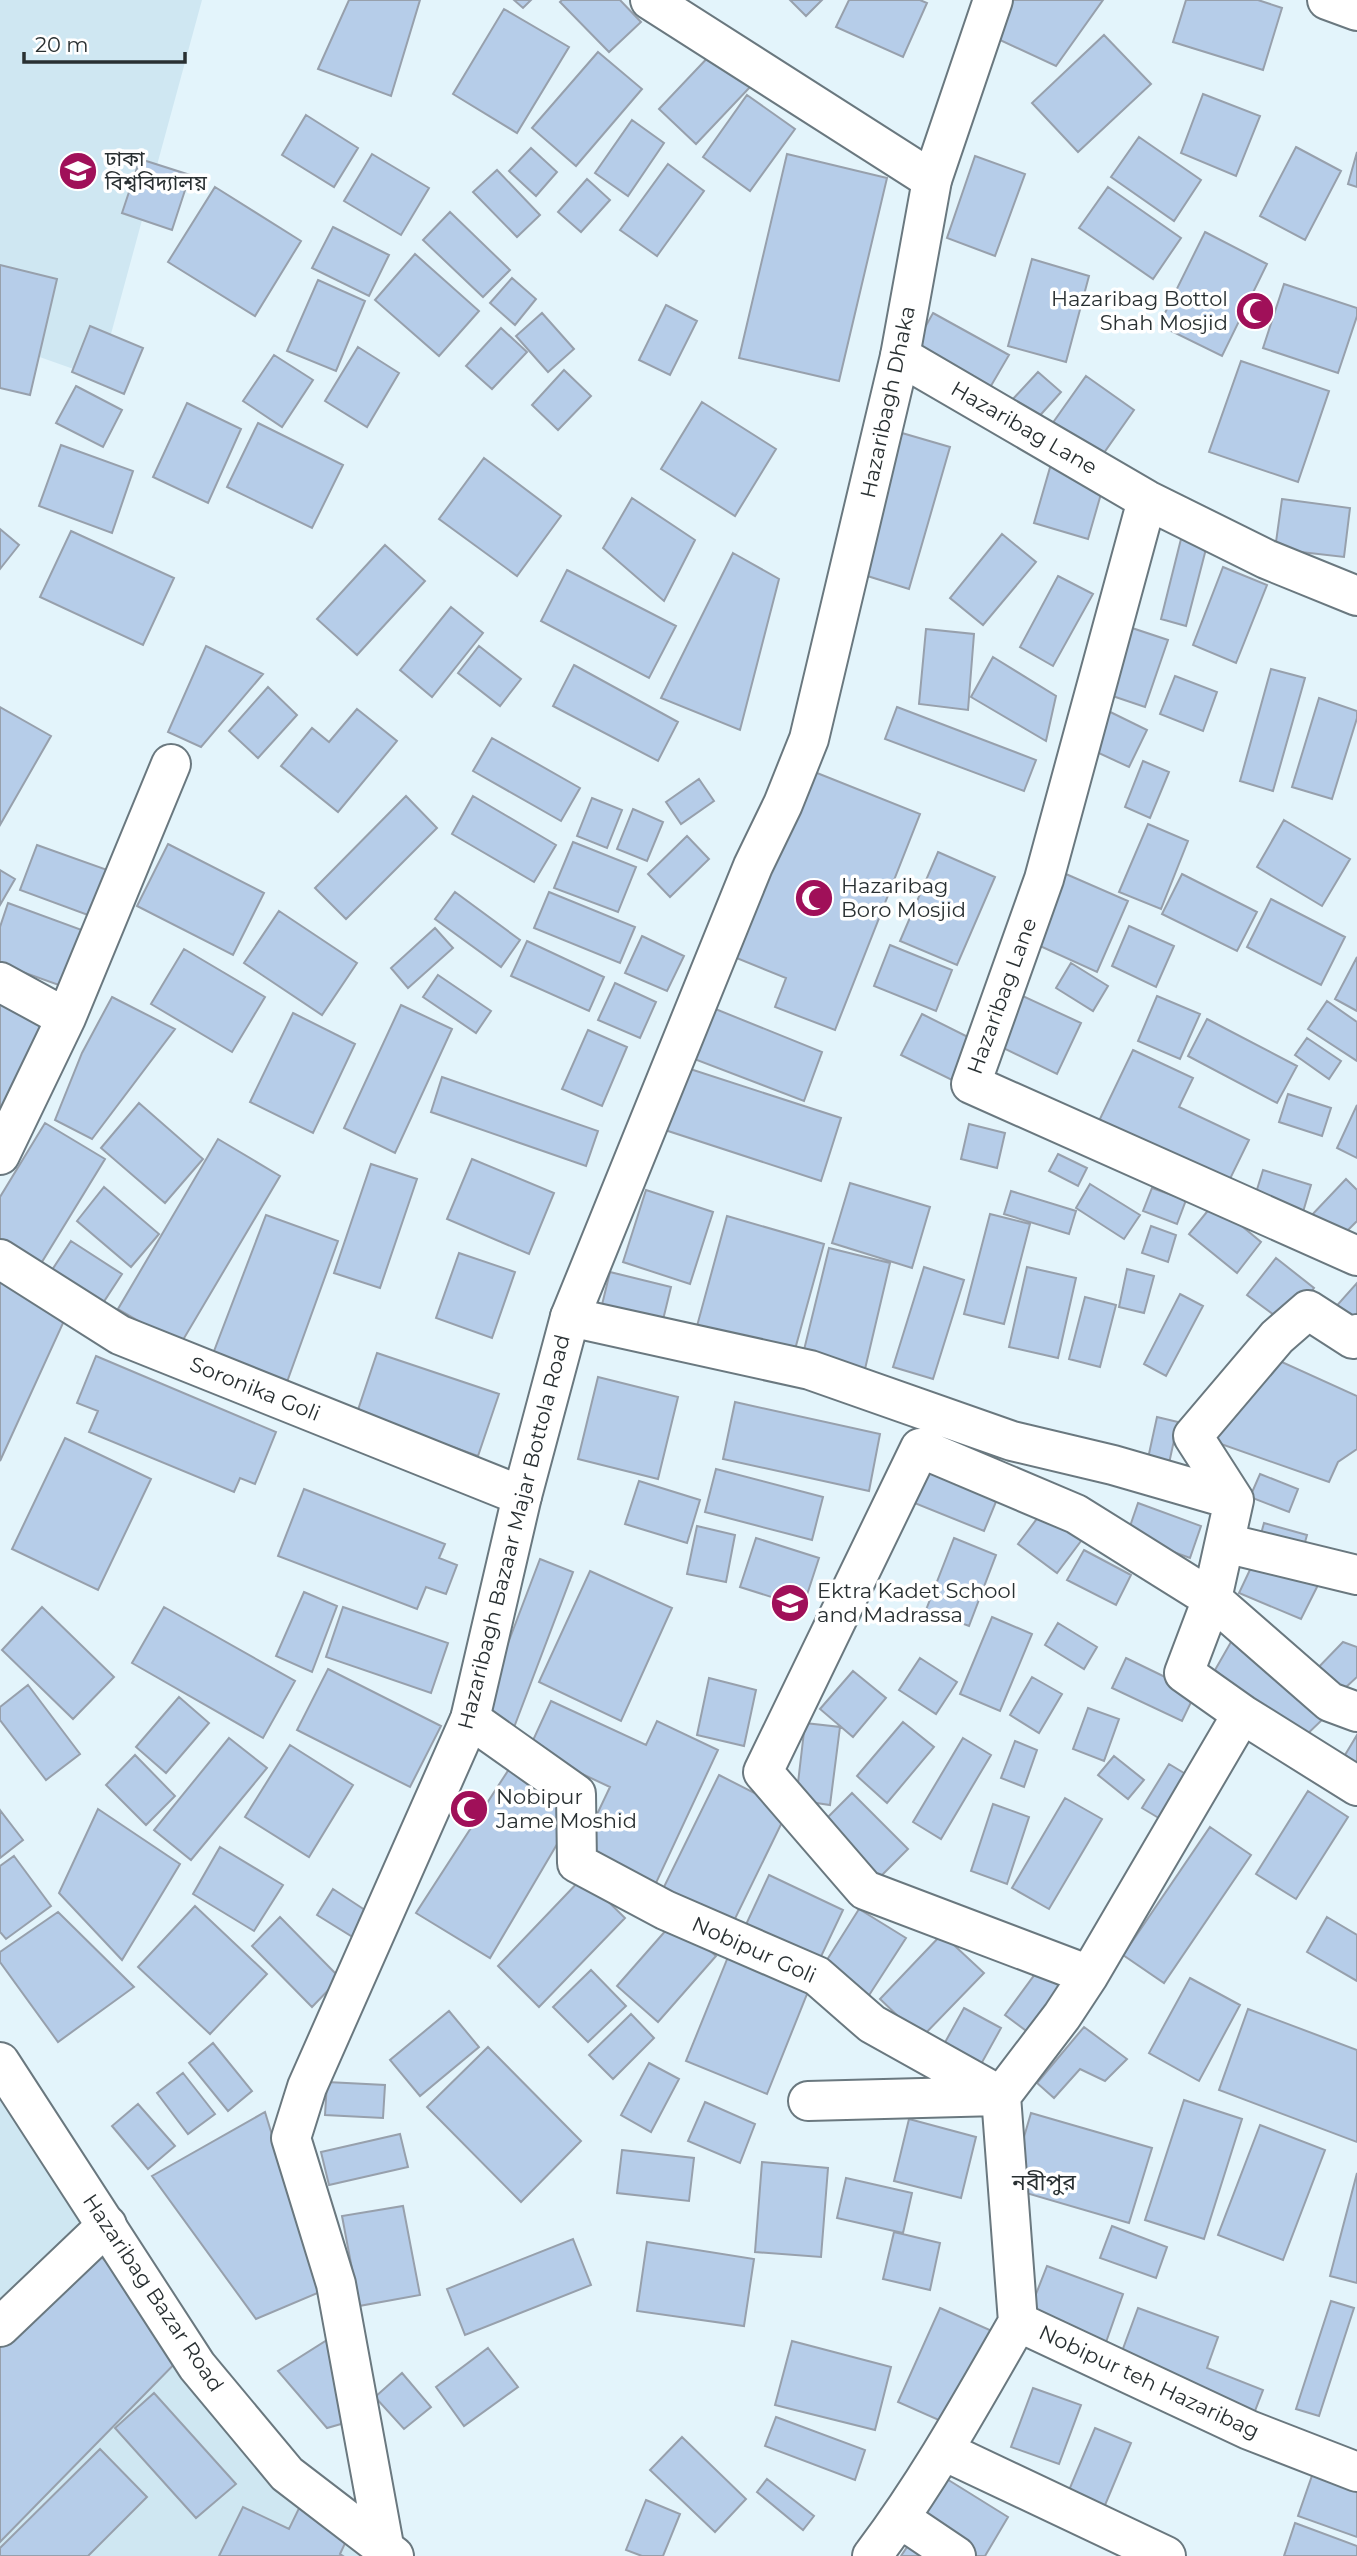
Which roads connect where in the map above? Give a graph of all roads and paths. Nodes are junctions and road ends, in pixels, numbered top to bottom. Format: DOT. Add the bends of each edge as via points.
graph roads {
  1 [pos="650,0"];
  2 [pos="993,0"];
  3 [pos="1326,0"];
  4 [pos="1357,11"];
  5 [pos="932,180"];
  6 [pos="900,356"];
  7 [pos="1147,500"];
  8 [pos="1357,596"];
  9 [pos="171,764"];
  10 [pos="783,803"];
  11 [pos="0,982"];
  12 [pos="66,1018"];
  13 [pos="0,1155"];
  14 [pos="1357,1256"];
  15 [pos="0,1259"];
  16 [pos="570,1317"];
  17 [pos="1357,1334"];
  18 [pos="522,1496"];
  19 [pos="1234,1500"];
  20 [pos="1225,1543"];
  21 [pos="1357,1575"];
  22 [pos="1212,1599"];
  23 [pos="1357,1712"];
  24 [pos="1242,1714"];
  25 [pos="470,1719"];
  26 [pos="1357,1786"];
  27 [pos="1089,1975"];
  28 [pos="0,2062"];
  29 [pos="1000,2096"];
  30 [pos="808,2101"];
  31 [pos="107,2225"];
  32 [pos="1018,2322"];
  33 [pos="0,2327"];
  34 [pos="944,2451"];
  35 [pos="1357,2472"];
  36 [pos="901,2519"];
  37 [pos="390,2554"];
  38 [pos="872,2556"];
  39 [pos="956,2556"];
  40 [pos="1166,2556"];
  1 -- 5 [label="street"];
  2 -- 5 [label="street, Hazaribagh Dhaka"];
  3 -- 4 [label="street"];
  5 -- 6 [label="street, Hazaribagh Dhaka"];
  6 -- 7 [label="street, Hazaribag Lane"];
  6 -- 10 [label="street, Hazaribagh Dhaka" via="809,738"];
  7 -- 8 [label="street, Hazaribag Lane" via="1266,559"];
  7 -- 14 [label="street, Hazaribag Lane" via="1044,879 971,1084"];
  9 -- 12 [label="street"];
  10 -- 16 [label="street, Hazaribagh Bazaar Majar Bottola Road" via="753,866"];
  11 -- 12 [label="street"];
  12 -- 13 [label="street"];
  15 -- 18 [label="street, Soronika Goli" via="120,1335"];
  16 -- 18 [label="street, Hazaribagh Bazaar Majar Bottola Road"];
  16 -- 19 [label="street" via="810,1370 1012,1441"];
  17 -- 19 [label="street" via="1353,1339 1308,1310 1277,1337 1193,1436"];
  18 -- 25 [label="street, Hazaribagh Bazaar Majar Bottola Road"];
  19 -- 20 [label="street"];
  20 -- 21 [label="street"];
  20 -- 22 [label="street"];
  22 -- 23 [label="street" via="1330,1702"];
  22 -- 24 [label="street" via="1184,1674"];
  22 -- 27 [label="street" via="1076,1514 920,1448 763,1772 865,1890"];
  24 -- 26 [label="street"];
  24 -- 27 [label="street"];
  25 -- 29 [label="street, Nobipur Goli" via="576,1794 577,1863 665,1910 817,1976 872,2024"];
  25 -- 37 [label="street, Hazaribagh Bazaar Majar Bottola Road" via="307,2087 291,2138 336,2284"];
  27 -- 29 [label="street"];
  28 -- 31 [label="street, Hazaribag Bazar Road"];
  29 -- 30 [label="street"];
  29 -- 32 [label="street, Nobipur teh Hazaribag"];
  31 -- 33 [label="street"];
  31 -- 37 [label="street, Hazaribag Bazar Road" via="197,2366 287,2474"];
  32 -- 34 [label="street"];
  32 -- 35 [label="street, Nobipur teh Hazaribag" via="1249,2430"];
  34 -- 36 [label="street"];
  34 -- 40 [label="street"];
  36 -- 38 [label="street"];
  36 -- 39 [label="street"];
}
